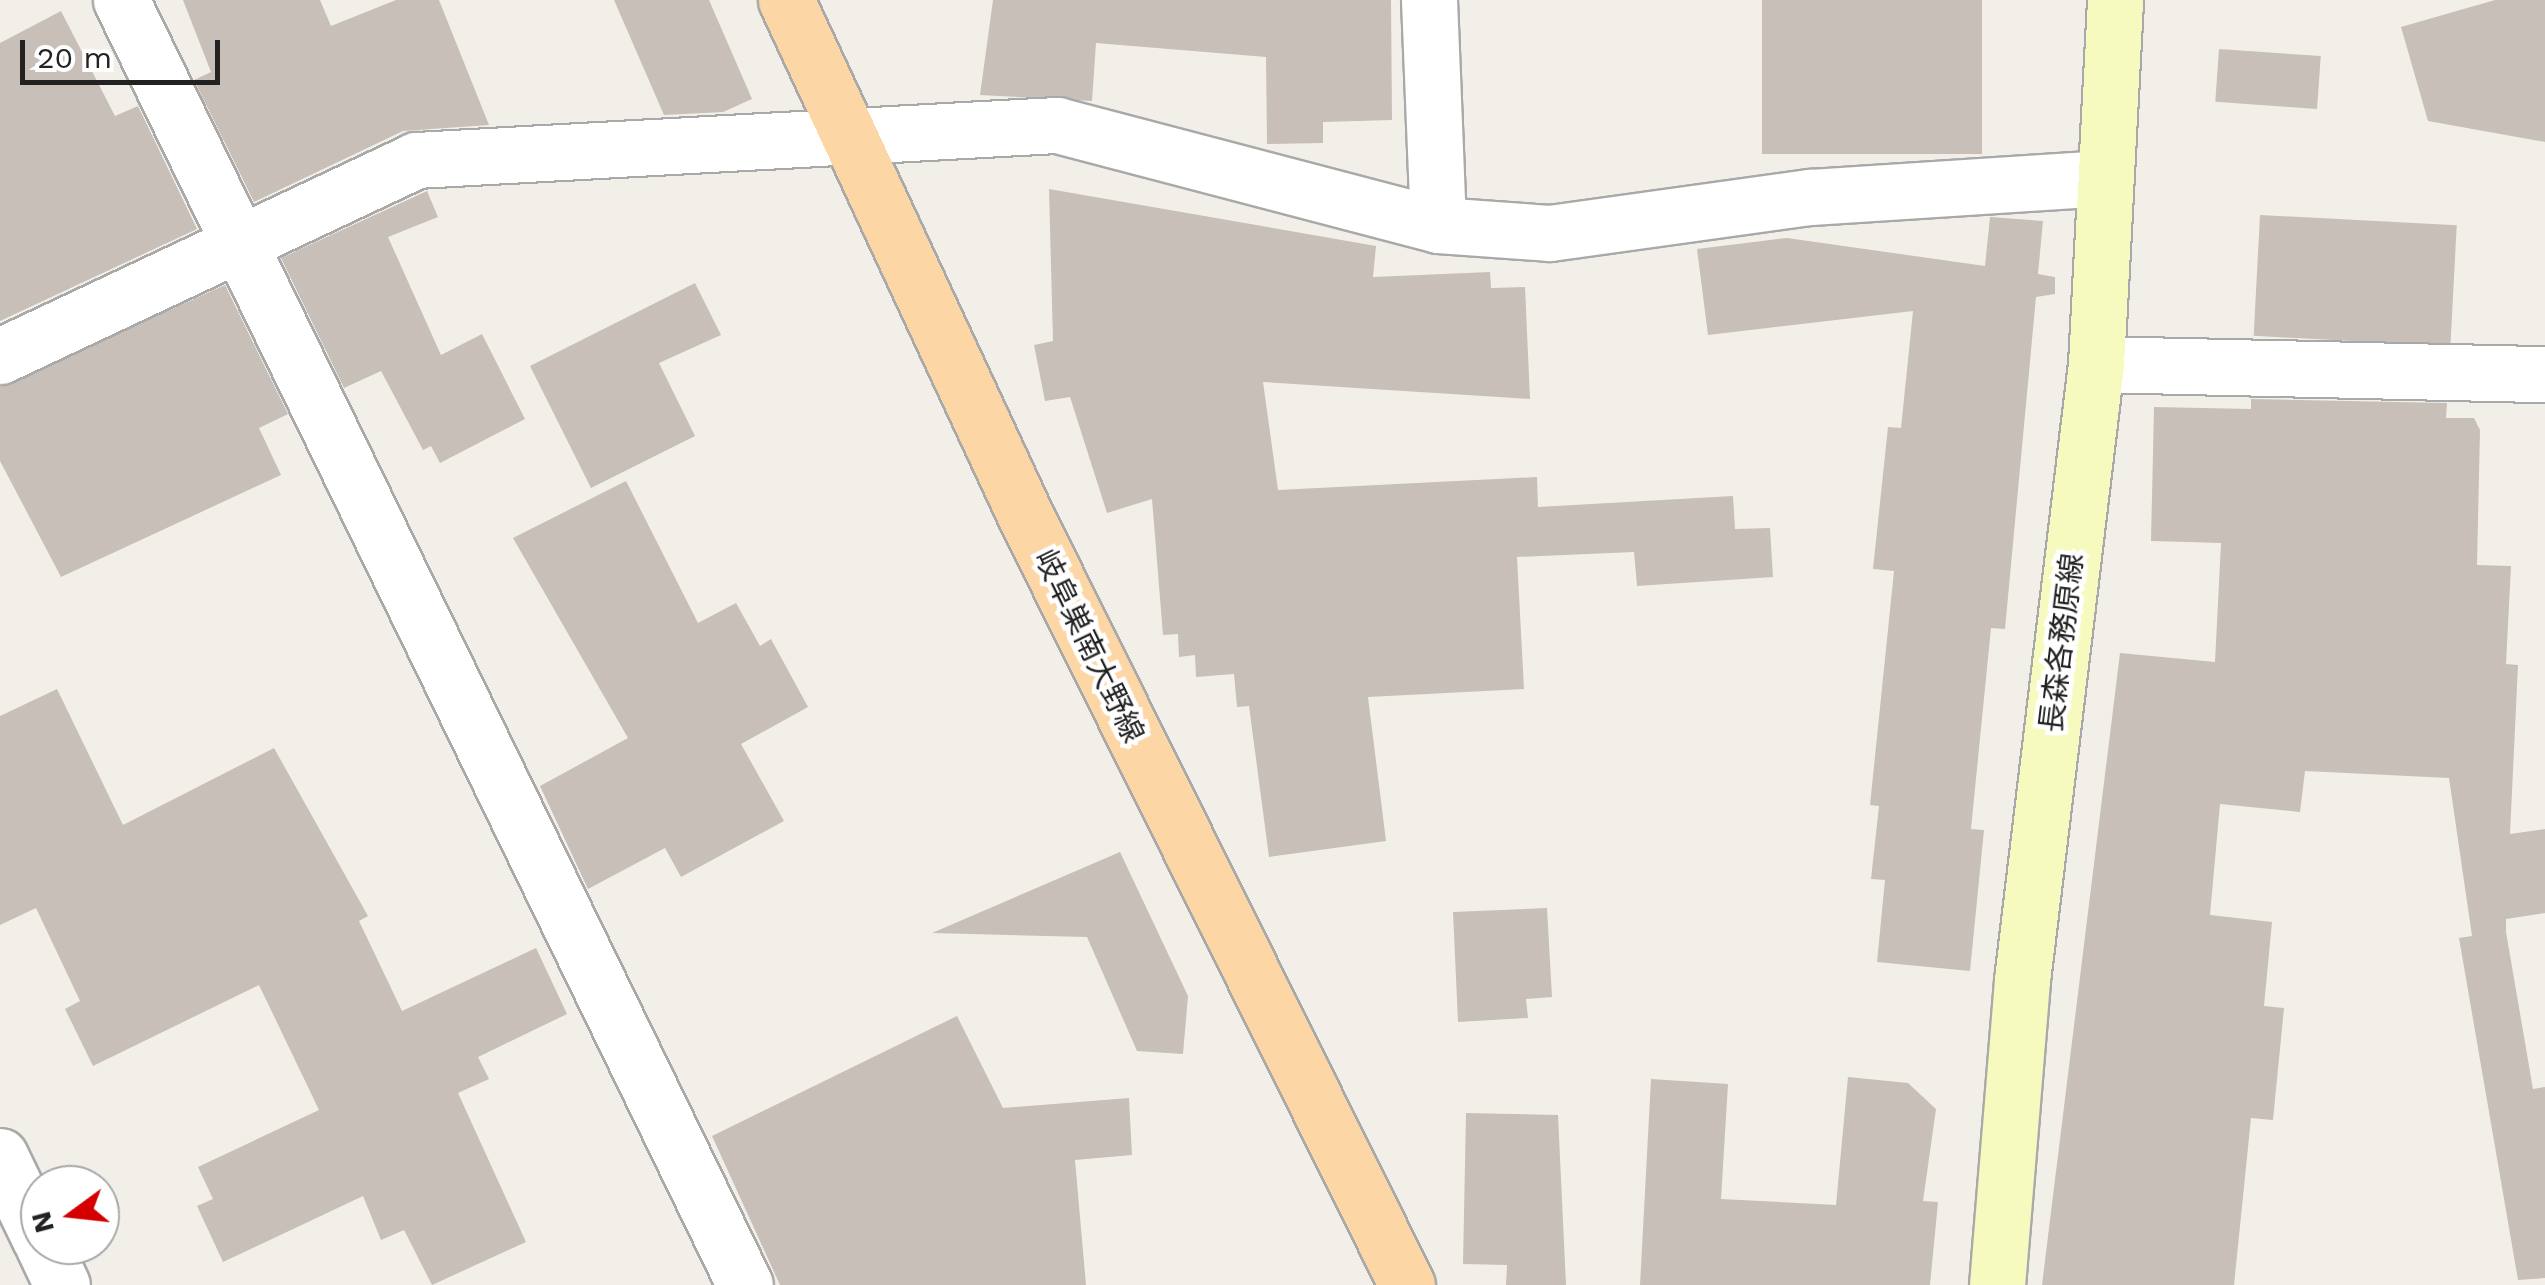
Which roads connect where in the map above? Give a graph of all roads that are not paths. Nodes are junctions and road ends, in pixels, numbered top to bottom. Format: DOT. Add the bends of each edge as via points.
graph roads {
  1 [pos="120,0"];
  2 [pos="786,0"];
  3 [pos="1429,0"];
  4 [pos="2115,0"];
  5 [pos="852,136"];
  6 [pos="2104,178"];
  7 [pos="1438,224"];
  8 [pos="237,242"];
  9 [pos="0,356"];
  10 [pos="2096,364"];
  11 [pos="2545,374"];
  12 [pos="0,1156"];
  13 [pos="20,1197"];
  14 [pos="746,1285"];
  15 [pos="1407,1285"];
  16 [pos="1996,1285"];
  1 -- 8 [label="street"];
  2 -- 5 [label="main road, 岐阜巣南大野線"];
  3 -- 7 [label="street"];
  4 -- 6 [label="main road, 長森各務原線"];
  5 -- 7 [label="street" via="1058,125"];
  5 -- 8 [label="street" via="416,160"];
  5 -- 15 [label="main road, 岐阜巣南大野線" via="1026,518"];
  6 -- 7 [label="street" via="1811,197 1550,233"];
  6 -- 10 [label="main road, 長森各務原線"];
  8 -- 9 [label="street"];
  8 -- 14 [label="street"];
  10 -- 11 [label="street"];
  10 -- 16 [label="main road, 長森各務原線" via="2022,980"];
  12 -- 13 [label="street"];
}
